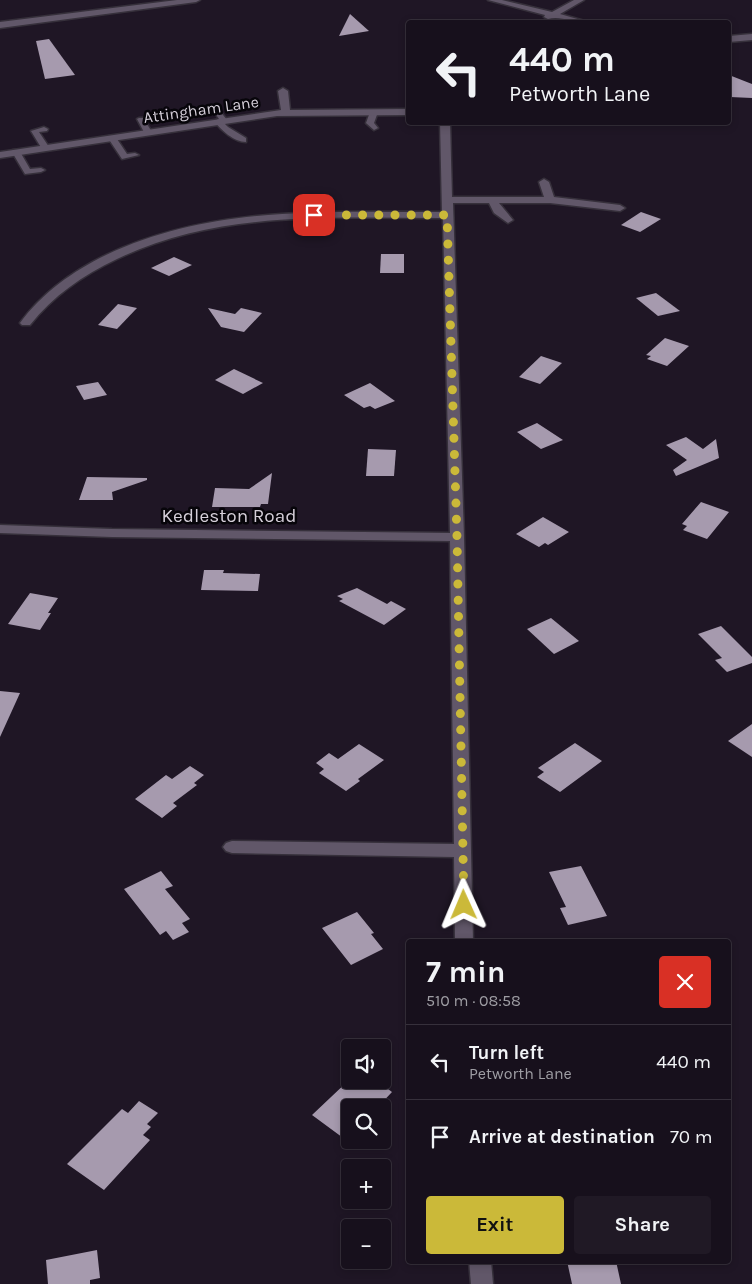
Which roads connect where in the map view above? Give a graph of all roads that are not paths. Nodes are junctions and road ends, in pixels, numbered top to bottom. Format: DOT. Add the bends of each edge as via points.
graph roads {
  1 [pos="196,0"];
  2 [pos="492,0"];
  3 [pos="580,0"];
  4 [pos="552,15"];
  5 [pos="543,20"];
  6 [pos="575,20"];
  7 [pos="0,25"];
  8 [pos="752,37"];
  9 [pos="731,38"];
  10 [pos="283,91"];
  11 [pos="214,107"];
  12 [pos="374,112"];
  13 [pos="406,112"];
  14 [pos="286,113"];
  15 [pos="141,119"];
  16 [pos="221,120"];
  17 [pos="444,125"];
  18 [pos="374,128"];
  19 [pos="44,129"];
  20 [pos="148,132"];
  21 [pos="112,138"];
  22 [pos="243,140"];
  23 [pos="45,147"];
  24 [pos="16,152"];
  25 [pos="0,155"];
  26 [pos="136,155"];
  27 [pos="40,170"];
  28 [pos="544,182"];
  29 [pos="447,200"];
  30 [pos="492,200"];
  31 [pos="550,200"];
  32 [pos="620,208"];
  33 [pos="447,215"];
  34 [pos="508,220"];
  35 [pos="26,323"];
  36 [pos="1,530"];
  37 [pos="457,537"];
  38 [pos="232,847"];
  39 [pos="463,851"];
  40 [pos="464,939"];
  41 [pos="480,1264"];
  42 [pos="482,1284"];
  1 -- 7 [label="street"];
  2 -- 4 [label="street"];
  3 -- 4 [label="street"];
  4 -- 5 [label="street"];
  4 -- 6 [label="street"];
  8 -- 9 [label="street"];
  10 -- 14 [label="street"];
  11 -- 16 [label="lane"];
  12 -- 13 [label="street, Attingham Lane"];
  12 -- 14 [label="street, Attingham Lane"];
  12 -- 18 [label="lane" via="370,123"];
  14 -- 16 [label="street, Attingham Lane"];
  15 -- 20 [label="lane"];
  16 -- 20 [label="street, Attingham Lane"];
  16 -- 22 [label="lane" via="225,129"];
  17 -- 29 [label="street"];
  19 -- 23 [label="lane" via="35,131"];
  20 -- 21 [label="street, Attingham Lane"];
  21 -- 23 [label="street, Attingham Lane"];
  21 -- 26 [label="lane" via="125,157"];
  23 -- 24 [label="street, Attingham Lane"];
  24 -- 25 [label="street, Attingham Lane"];
  24 -- 27 [label="lane" via="28,172"];
  28 -- 31 [label="street"];
  29 -- 30 [label="street"];
  29 -- 33 [label="street"];
  30 -- 31 [label="street"];
  30 -- 34 [label="street"];
  31 -- 32 [label="street"];
  33 -- 35 [label="street" via="270,216 221,221 181,230 122,251 83,272 36,309"];
  33 -- 37 [label="street"];
  36 -- 37 [label="street, Kedleston Road"];
  37 -- 39 [label="street"];
  38 -- 39 [label="street"];
  39 -- 40 [label="street"];
  41 -- 42 [label="street"];
}
